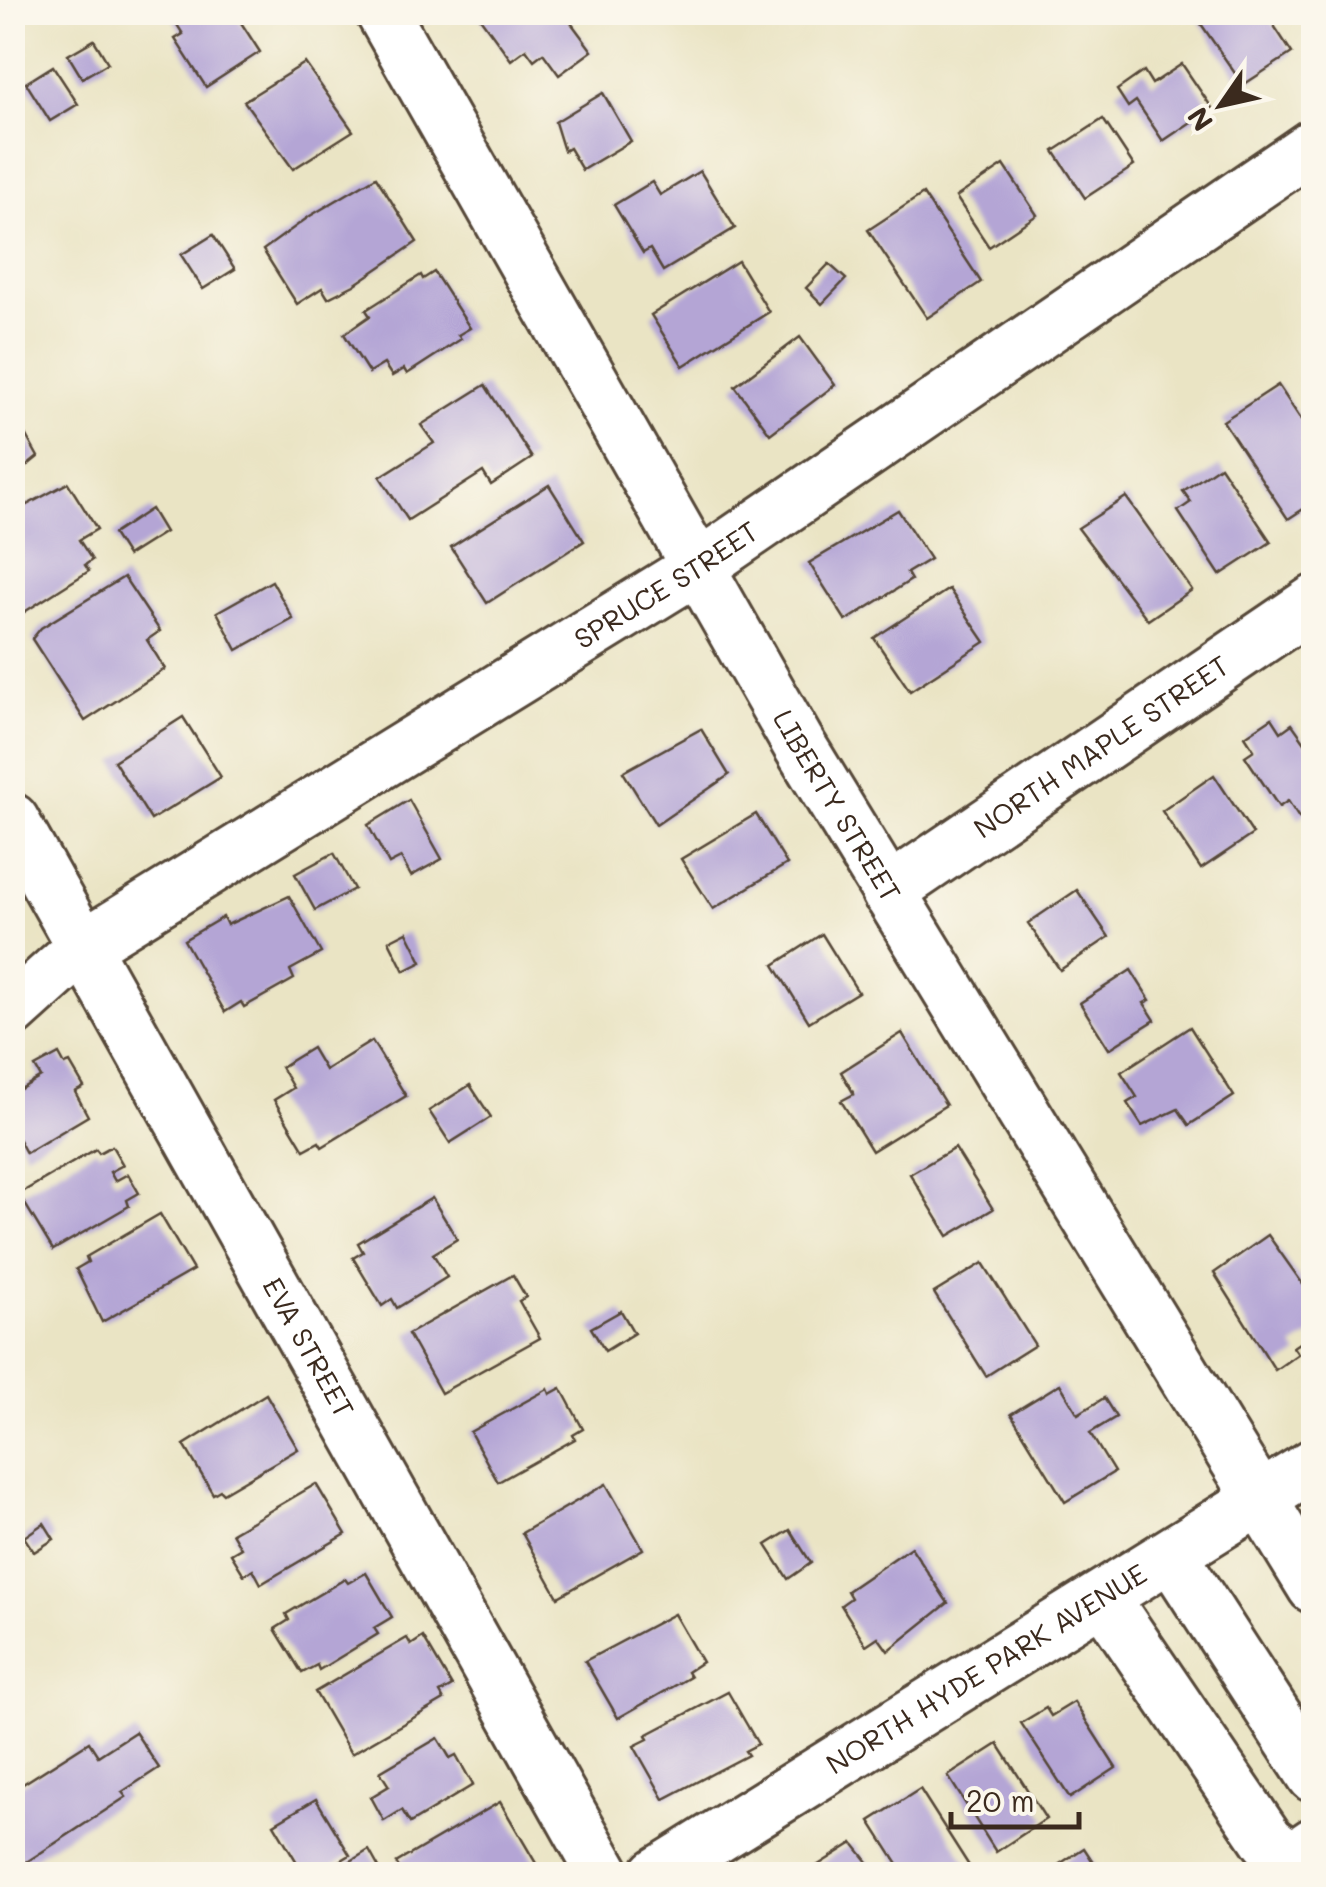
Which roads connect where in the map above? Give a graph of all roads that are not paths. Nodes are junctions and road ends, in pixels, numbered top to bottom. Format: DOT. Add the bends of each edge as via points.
graph roads {
  1 [pos="382,12"];
  2 [pos="1314,144"];
  3 [pos="696,569"];
  4 [pos="1314,602"];
  5 [pos="12,820"];
  6 [pos="888,892"];
  7 [pos="84,946"];
  8 [pos="12,1011"];
  9 [pos="1314,1464"];
  10 [pos="1260,1500"];
  11 [pos="1171,1555"];
  12 [pos="1314,1586"];
  13 [pos="1103,1598"];
  14 [pos="1314,1776"];
  15 [pos="1314,1844"];
  16 [pos="604,1874"];
  17 [pos="657,1874"];
  1 -- 3 [label="street, LIBERTY STREET"];
  2 -- 3 [label="street, SPRUCE STREET"];
  3 -- 6 [label="street, LIBERTY STREET"];
  3 -- 7 [label="street, SPRUCE STREET"];
  4 -- 6 [label="street, NORTH MAPLE STREET"];
  5 -- 7 [label="street, EVA STREET"];
  6 -- 10 [label="street, LIBERTY STREET"];
  7 -- 8 [label="street, SPRUCE STREET"];
  7 -- 16 [label="street, EVA STREET"];
  9 -- 10 [label="street, NORTH HYDE PARK AVENUE"];
  10 -- 11 [label="street, NORTH HYDE PARK AVENUE"];
  10 -- 12 [label="street, LIBERTY STREET"];
  11 -- 13 [label="street, NORTH HYDE PARK AVENUE"];
  11 -- 14 [label="street"];
  13 -- 15 [label="street" via="1268,1841 1292,1858"];
  13 -- 17 [label="street, NORTH HYDE PARK AVENUE"];
}
